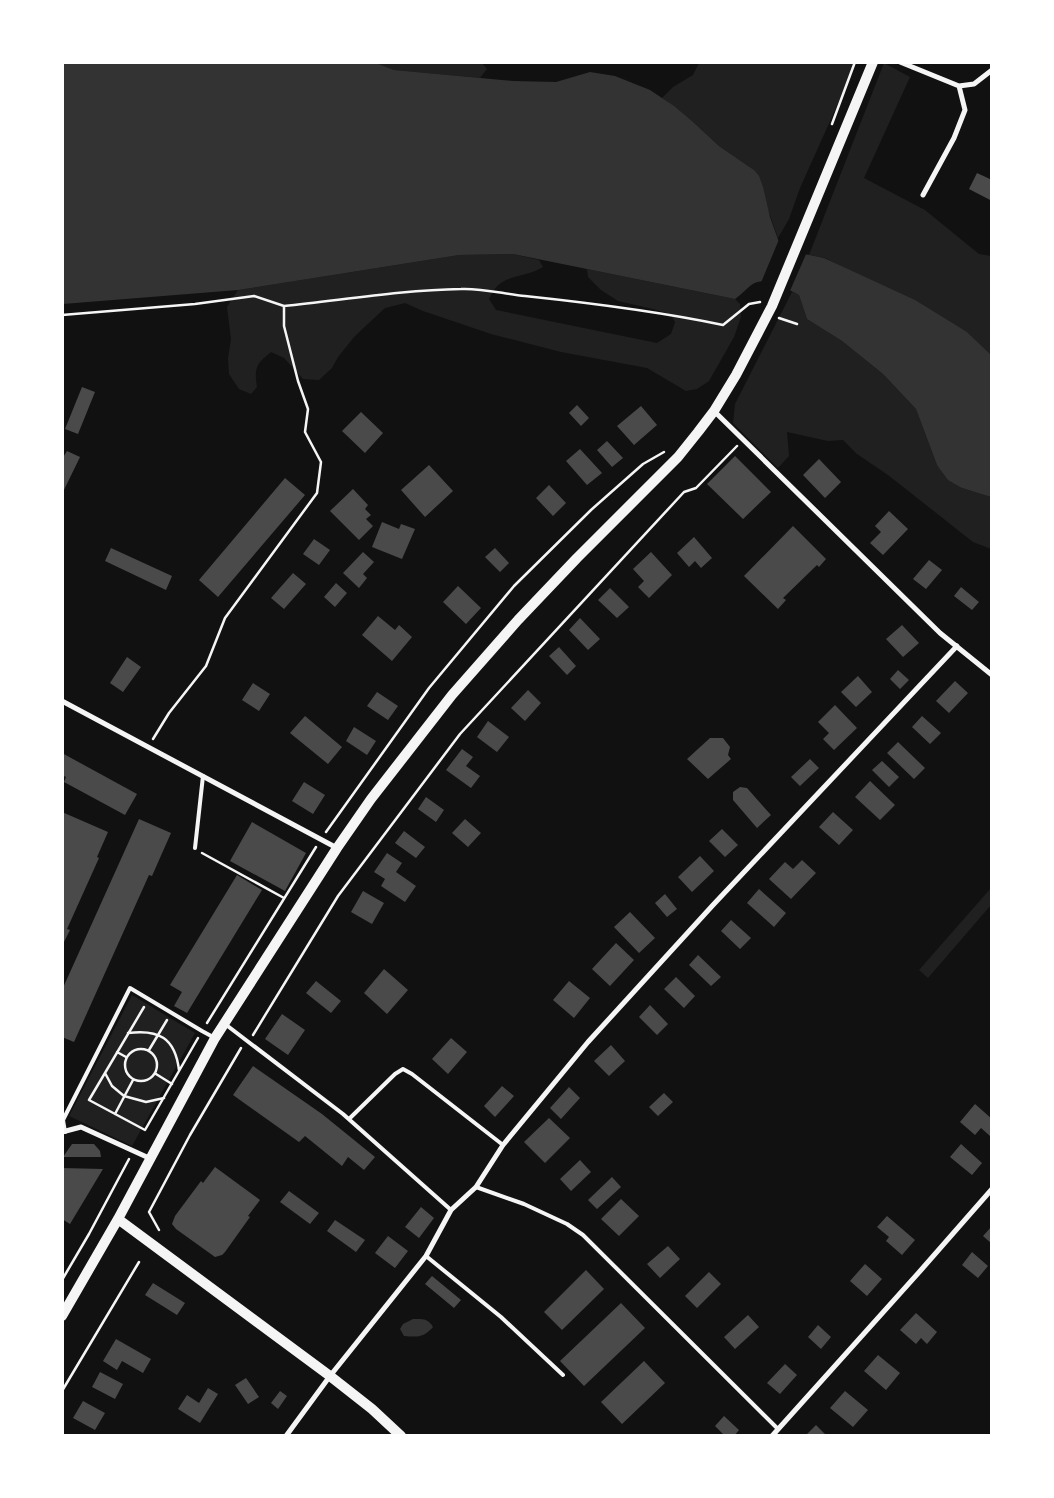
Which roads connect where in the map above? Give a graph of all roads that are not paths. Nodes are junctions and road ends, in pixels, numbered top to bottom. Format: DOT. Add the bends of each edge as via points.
graph roads {
  1 [pos="873,62"];
  2 [pos="900,62"];
  3 [pos="992,70"];
  4 [pos="960,86"];
  5 [pos="923,195"];
  6 [pos="714,411"];
  7 [pos="957,646"];
  8 [pos="992,675"];
  9 [pos="62,701"];
  10 [pos="203,776"];
  11 [pos="195,848"];
  12 [pos="337,848"];
  13 [pos="224,1024"];
  14 [pos="215,1038"];
  15 [pos="350,1119"];
  16 [pos="64,1132"];
  17 [pos="503,1145"];
  18 [pos="149,1158"];
  19 [pos="476,1187"];
  20 [pos="992,1189"];
  21 [pos="451,1210"];
  22 [pos="118,1219"];
  23 [pos="426,1256"];
  24 [pos="62,1316"];
  25 [pos="563,1375"];
  26 [pos="330,1376"];
  27 [pos="778,1429"];
  28 [pos="286,1436"];
  29 [pos="401,1436"];
  30 [pos="772,1436"];
  1 -- 6 [label="main road" via="772,306"];
  2 -- 4 [label="street"];
  3 -- 4 [label="street" via="974,84"];
  4 -- 5 [label="street" via="965,110 954,138"];
  6 -- 7 [label="street"];
  6 -- 12 [label="main road" via="678,457 531,606 452,694"];
  7 -- 8 [label="street"];
  7 -- 17 [label="street" via="588,1042"];
  9 -- 10 [label="street"];
  10 -- 11 [label="lane"];
  10 -- 12 [label="street"];
  12 -- 13 [label="main road"];
  13 -- 14 [label="main road"];
  13 -- 15 [label="lane"];
  14 -- 16 [label="lane" via="130,988 63,1120"];
  14 -- 18 [label="main road"];
  15 -- 17 [label="lane" via="403,1068"];
  15 -- 21 [label="lane"];
  16 -- 18 [label="street" via="81,1127"];
  17 -- 19 [label="street"];
  18 -- 22 [label="main road"];
  19 -- 21 [label="street"];
  19 -- 27 [label="lane" via="524,1204 567,1224 582,1235"];
  20 -- 27 [label="street"];
  21 -- 23 [label="street"];
  22 -- 24 [label="main road"];
  22 -- 26 [label="main road"];
  23 -- 25 [label="lane" via="501,1317"];
  23 -- 26 [label="street"];
  26 -- 28 [label="street"];
  26 -- 29 [label="main road"];
  27 -- 30 [label="street"];
}
